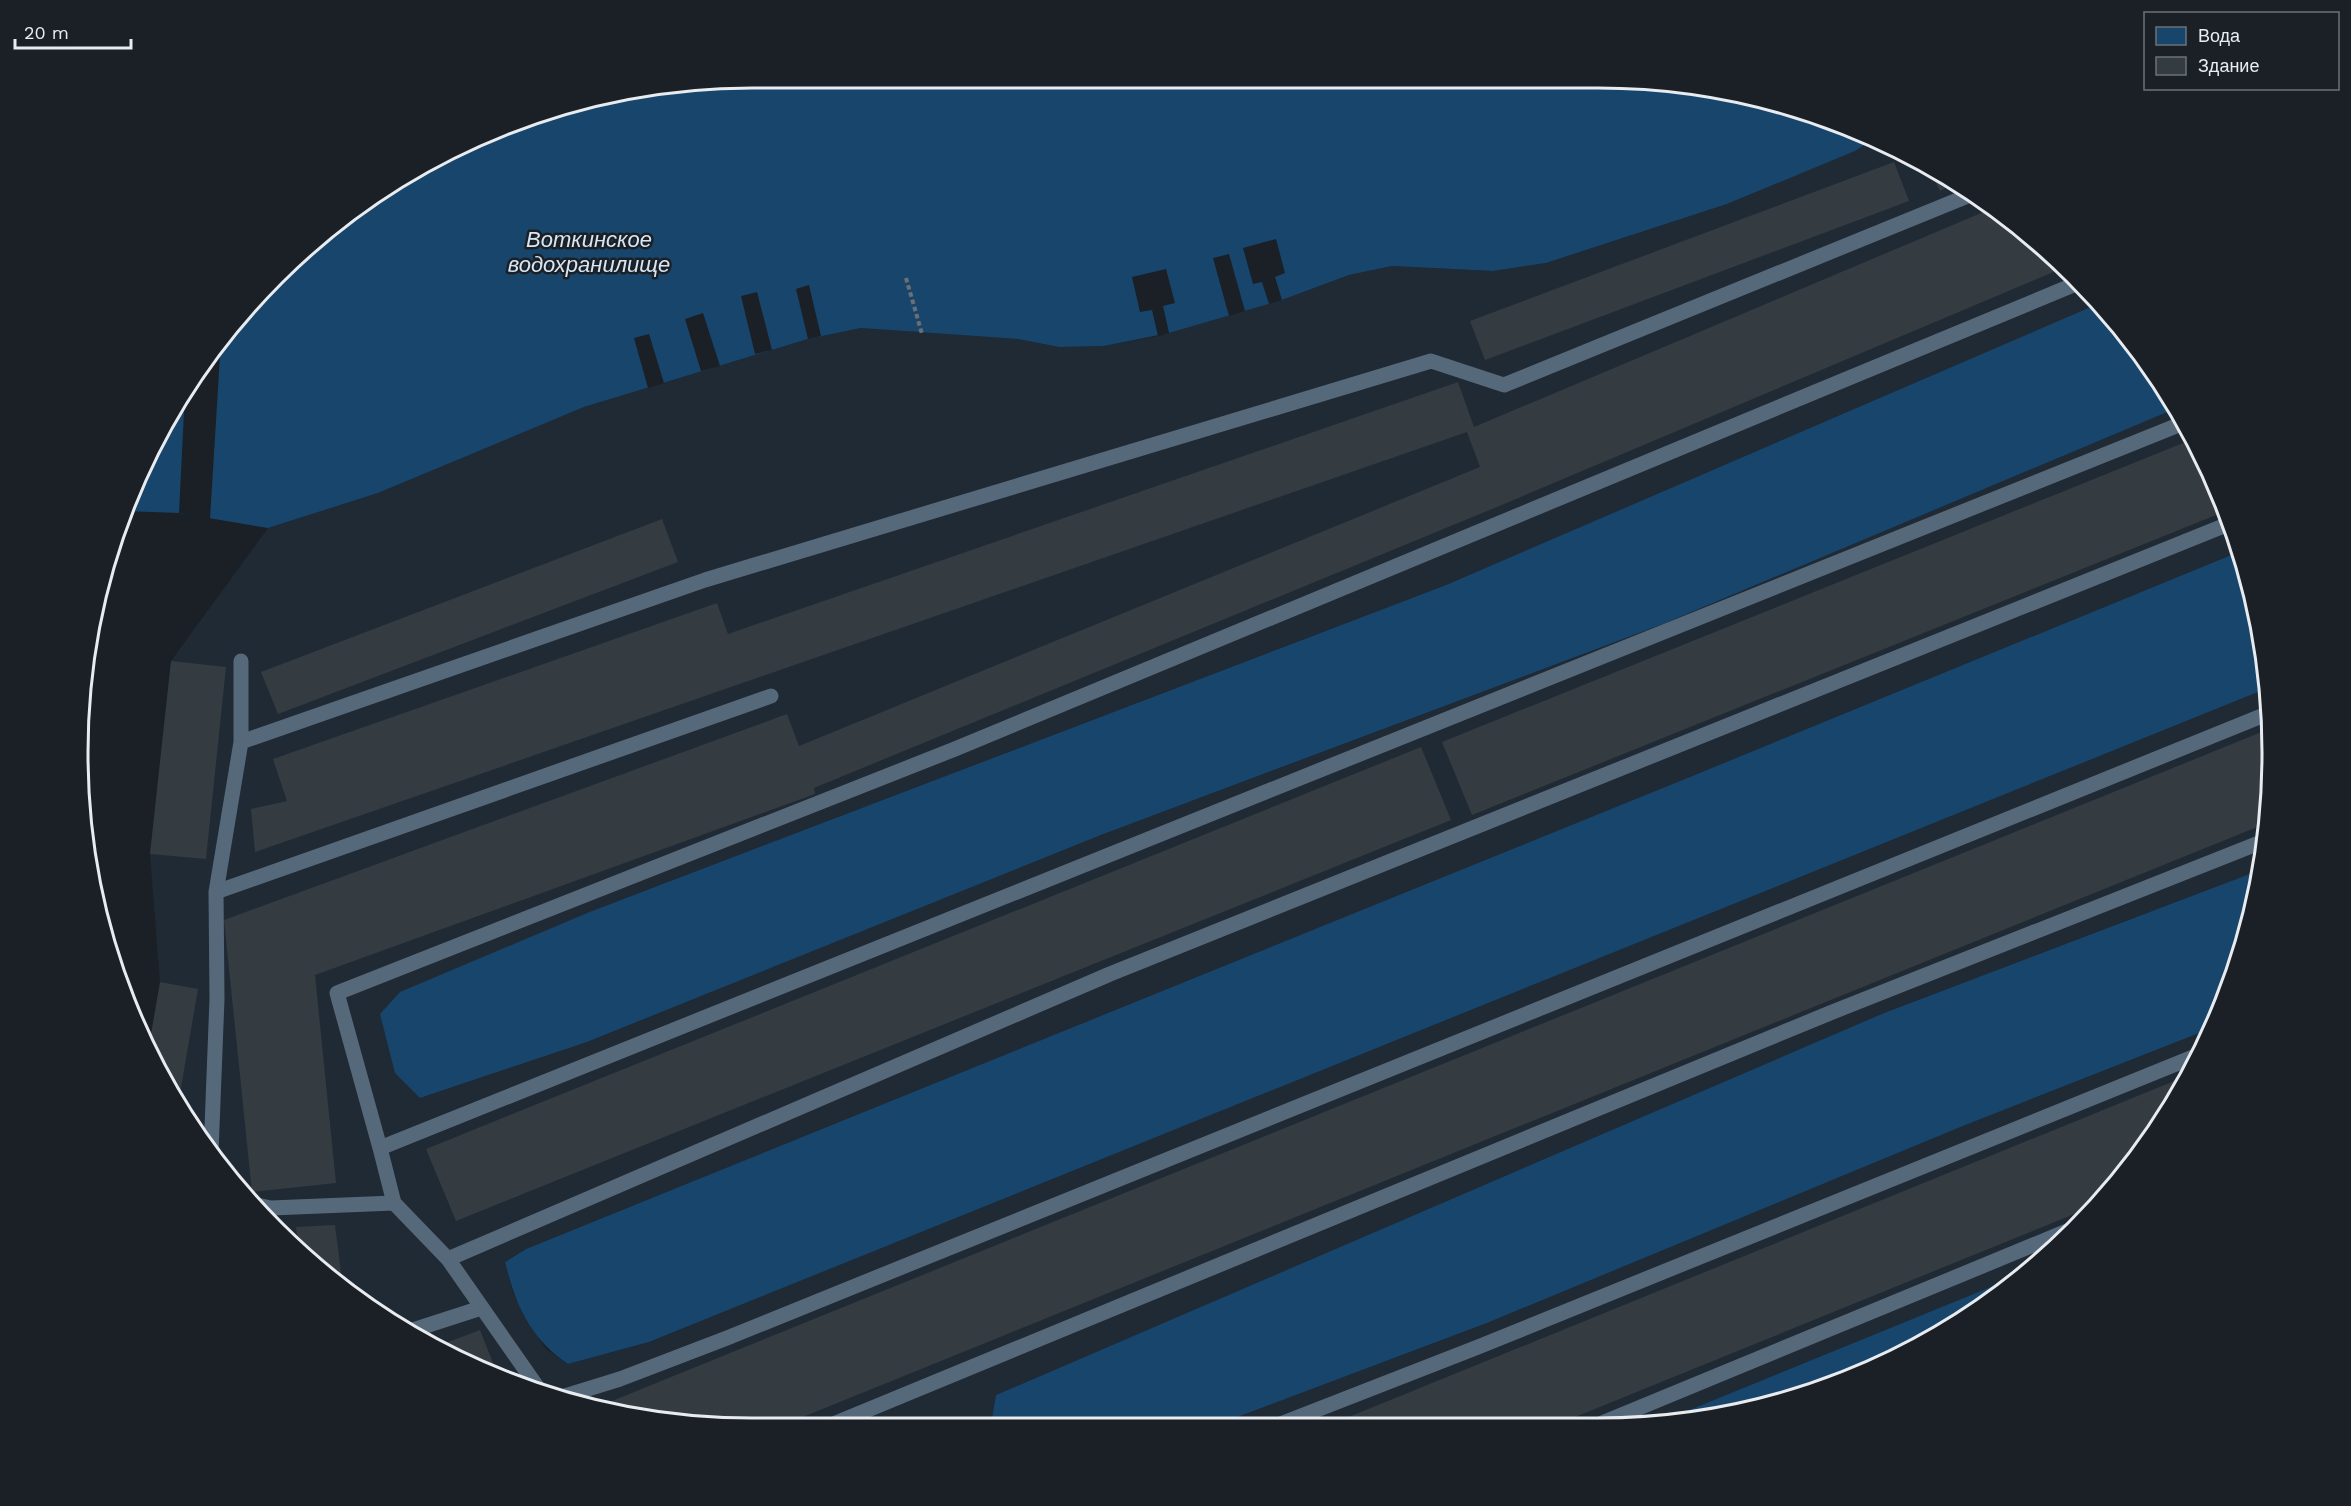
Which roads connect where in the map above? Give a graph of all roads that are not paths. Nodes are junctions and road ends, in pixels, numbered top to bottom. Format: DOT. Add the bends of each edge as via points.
graph roads {
  1 [pos="1963,198"];
  2 [pos="2071,286"];
  3 [pos="2176,426"];
  4 [pos="2222,526"];
  5 [pos="241,661"];
  6 [pos="771,696"];
  7 [pos="2261,716"];
  8 [pos="241,742"];
  9 [pos="2256,844"];
  10 [pos="216,892"];
  11 [pos="2187,1059"];
  12 [pos="212,1138"];
  13 [pos="380,1148"];
  14 [pos="393,1203"];
  15 [pos="268,1207"];
  16 [pos="2053,1237"];
  17 [pos="448,1259"];
  18 [pos="481,1308"];
  19 [pos="419,1327"];
  20 [pos="532,1379"];
  21 [pos="575,1393"];
  22 [pos="1616,1417"];
  23 [pos="848,1418"];
  24 [pos="1296,1418"];
  1 -- 8 [label="lane" via="1504,385 1431,361 705,580"];
  2 -- 13 [label="lane" via="955,749 337,993"];
  3 -- 13 [label="lane"];
  4 -- 17 [label="lane" via="1110,974"];
  5 -- 8 [label="lane"];
  6 -- 10 [label="lane"];
  7 -- 21 [label="lane" via="727,1338"];
  8 -- 10 [label="lane"];
  9 -- 23 [label="lane" via="1830,1013"];
  10 -- 12 [label="lane"];
  11 -- 24 [label="lane"];
  13 -- 14 [label="lane"];
  14 -- 15 [label="lane"];
  14 -- 17 [label="lane"];
  16 -- 22 [label="lane"];
  17 -- 18 [label="lane"];
  18 -- 19 [label="lane"];
  18 -- 20 [label="lane"];
}
